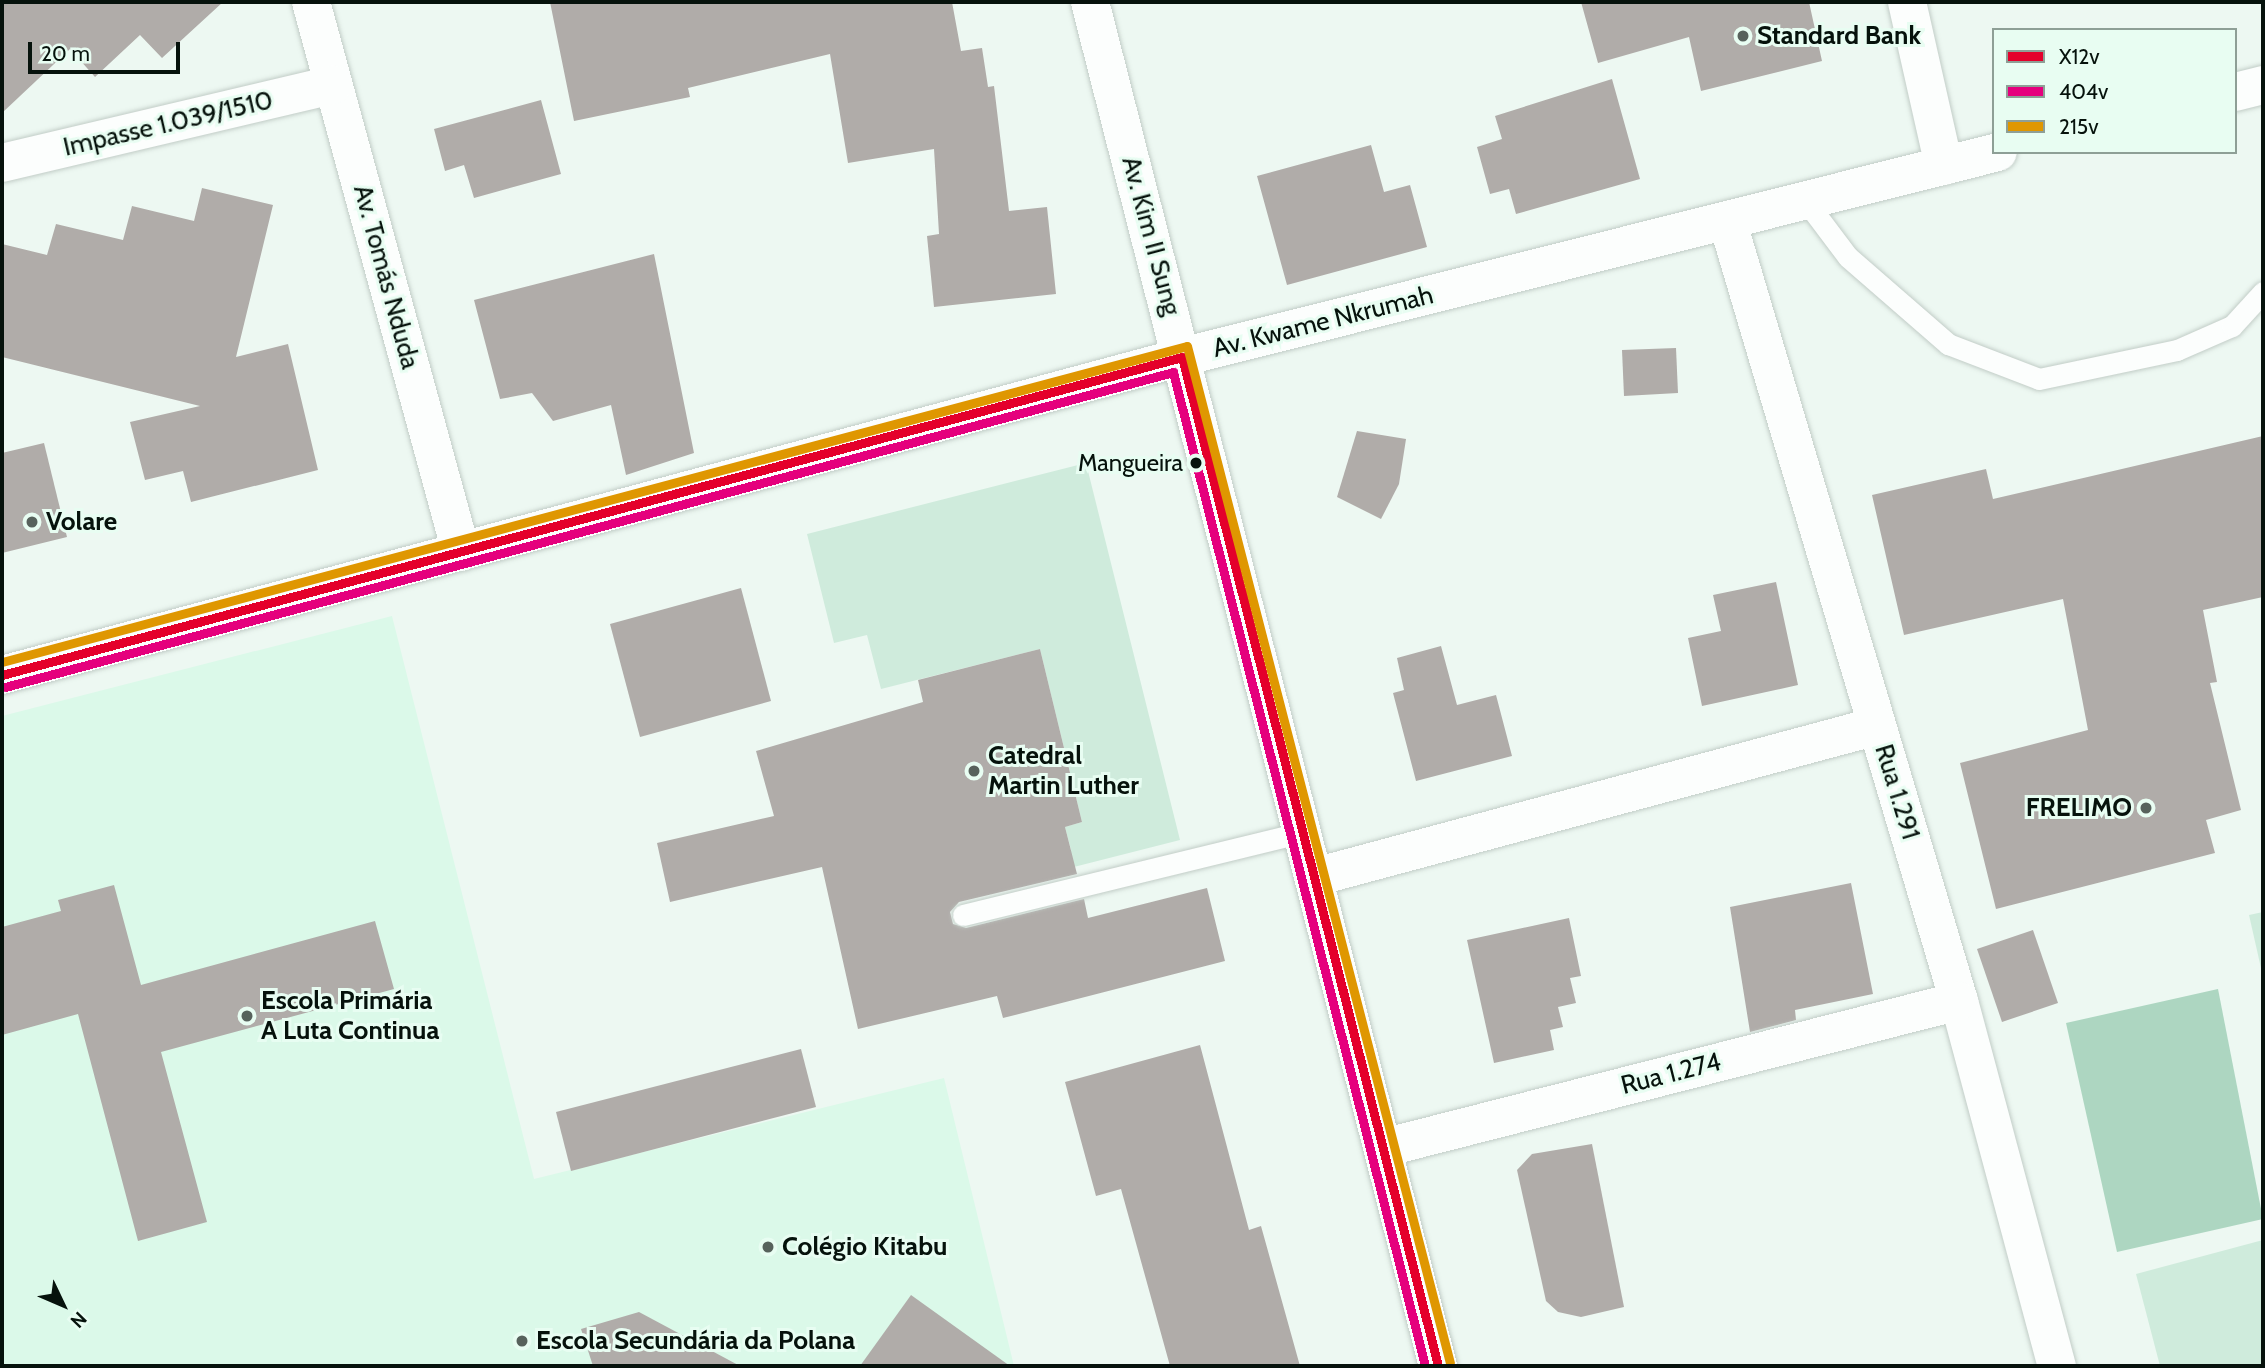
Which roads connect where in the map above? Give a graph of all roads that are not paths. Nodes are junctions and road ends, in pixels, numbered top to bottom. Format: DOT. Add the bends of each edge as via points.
graph roads {
  1 [pos="311,2"];
  2 [pos="1090,2"];
  3 [pos="1907,2"];
  4 [pos="333,85"];
  5 [pos="2263,85"];
  6 [pos="2237,92"];
  7 [pos="1992,154"];
  8 [pos="2,163"];
  9 [pos="1944,166"];
  10 [pos="1808,204"];
  11 [pos="1727,220"];
  12 [pos="2263,292"];
  13 [pos="1182,358"];
  14 [pos="461,552"];
  15 [pos="2,675"];
  16 [pos="1877,726"];
  17 [pos="1304,832"];
  18 [pos="1315,877"];
  19 [pos="963,915"];
  20 [pos="1959,1001"];
  21 [pos="1383,1148"];
  22 [pos="1438,1366"];
  23 [pos="2057,1366"];
  1 -- 4 [label="street, Av. Tomás Nduda"];
  2 -- 13 [label="street, Av. Kim II Sung"];
  3 -- 9 [label="street"];
  4 -- 8 [label="street, Impasse 1.039/1510"];
  4 -- 14 [label="street, Av. Tomás Nduda"];
  5 -- 6 [label="street"];
  7 -- 9 [label="street, Av. Kwame Nkrumah"];
  9 -- 10 [label="street, Av. Kwame Nkrumah"];
  10 -- 11 [label="street, Av. Kwame Nkrumah"];
  10 -- 12 [label="lane" via="1848,257 1948,344 2039,379 2177,350 2232,326"];
  11 -- 13 [label="street, Av. Kwame Nkrumah"];
  11 -- 16 [label="street, Rua 1.291"];
  13 -- 14 [label="street, Av. Kwame Nkrumah"];
  13 -- 17 [label="street, Av. Kim II Sung"];
  14 -- 15 [label="street, Av. Kwame Nkrumah"];
  16 -- 18 [label="street"];
  16 -- 20 [label="street, Rua 1.291"];
  17 -- 18 [label="street, Av. Kim II Sung"];
  17 -- 19 [label="lane"];
  18 -- 21 [label="street, Av. Kim II Sung"];
  20 -- 21 [label="street, Rua 1.274"];
  20 -- 23 [label="street, Rua 1.291"];
  21 -- 22 [label="street, Av. Kim II Sung"];
}
